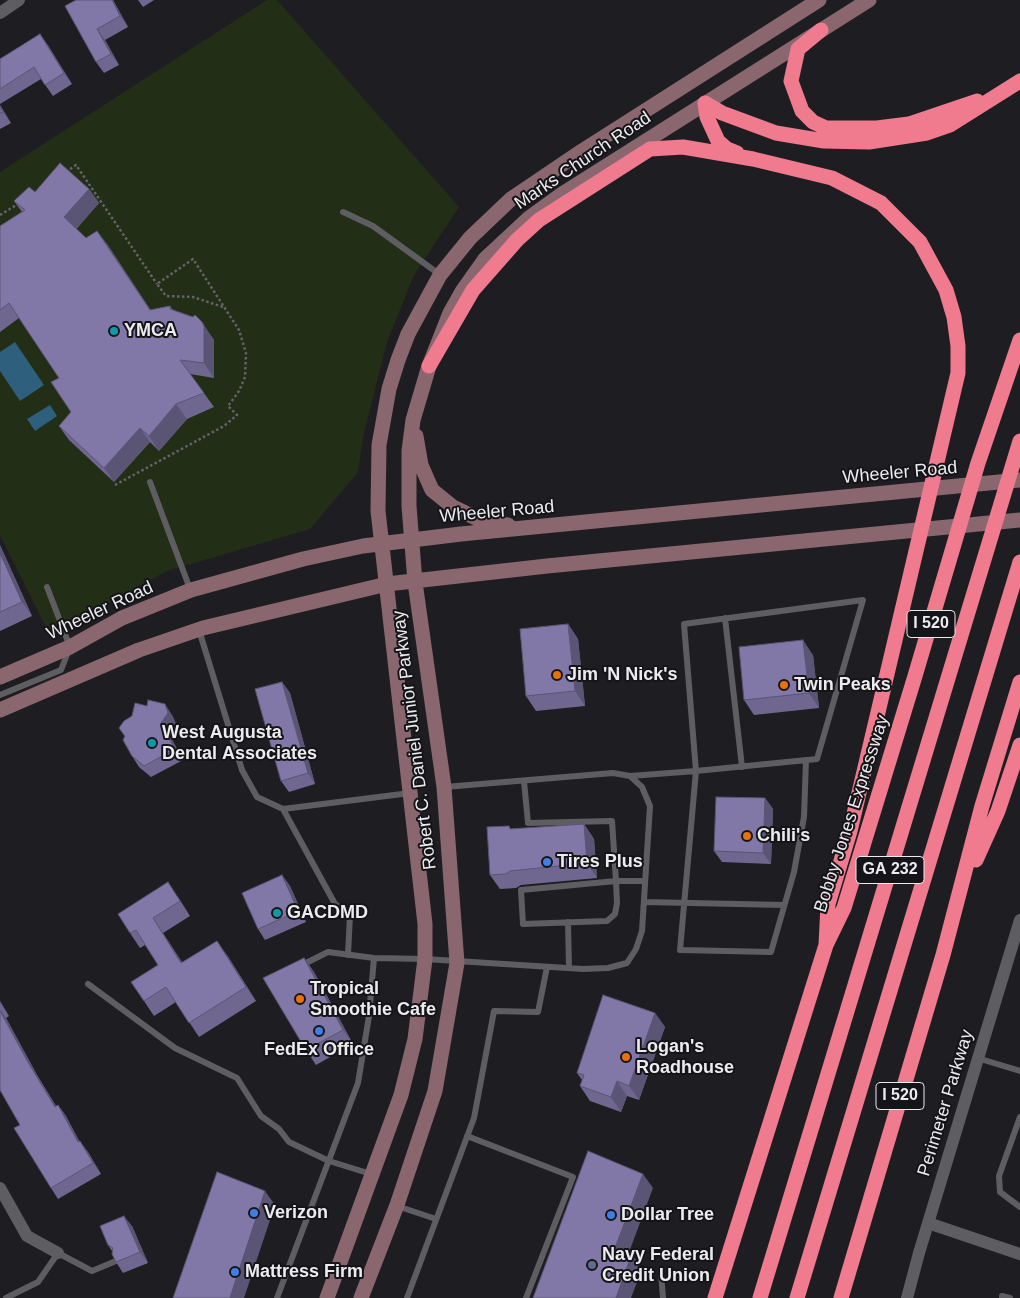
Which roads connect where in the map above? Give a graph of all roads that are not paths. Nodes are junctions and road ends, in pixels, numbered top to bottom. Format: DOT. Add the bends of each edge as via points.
graph roads {
  1 [pos="819,0"];
  2 [pos="869,0"];
  3 [pos="12,2"];
  4 [pos="0,13"];
  5 [pos="821,30"];
  6 [pos="690,83"];
  7 [pos="1014,85"];
  8 [pos="705,103"];
  9 [pos="753,159"];
  10 [pos="343,212"];
  11 [pos="440,275"];
  12 [pos="1020,340"];
  13 [pos="429,366"];
  14 [pos="414,420"];
  15 [pos="1020,442"];
  16 [pos="1020,480"];
  17 [pos="150,482"];
  18 [pos="1020,520"];
  19 [pos="524,529"];
  20 [pos="412,539"];
  21 [pos="382,544"];
  22 [pos="1020,562"];
  23 [pos="415,582"];
  24 [pos="387,584"];
  25 [pos="47,587"];
  26 [pos="191,590"];
  27 [pos="725,618"];
  28 [pos="199,629"];
  29 [pos="70,647"];
  30 [pos="0,677"];
  31 [pos="1020,682"];
  32 [pos="0,695"];
  33 [pos="0,710"];
  34 [pos="1020,745"];
  35 [pos="806,760"];
  36 [pos="742,767"];
  37 [pos="696,771"];
  38 [pos="630,776"];
  39 [pos="524,781"];
  40 [pos="444,787"];
  41 [pos="410,793"];
  42 [pos="283,809"];
  43 [pos="616,881"];
  44 [pos="645,881"];
  45 [pos="960,894"];
  46 [pos="644,902"];
  47 [pos="684,905"];
  48 [pos="784,905"];
  49 [pos="1020,920"];
  50 [pos="568,922"];
  51 [pos="826,945"];
  52 [pos="348,955"];
  53 [pos="374,958"];
  54 [pos="425,959"];
  55 [pos="457,963"];
  56 [pos="546,966"];
  57 [pos="569,968"];
  58 [pos="293,970"];
  59 [pos="88,984"];
  60 [pos="977,1058"];
  61 [pos="1020,1071"];
  62 [pos="1020,1117"];
  63 [pos="467,1136"];
  64 [pos="329,1161"];
  65 [pos="372,1175"];
  66 [pos="0,1188"];
  67 [pos="397,1205"];
  68 [pos="1020,1207"];
  69 [pos="436,1219"];
  70 [pos="928,1223"];
  71 [pos="58,1252"];
  72 [pos="1020,1254"];
  73 [pos="116,1261"];
  74 [pos="661,1273"];
  75 [pos="6,1298"];
  76 [pos="277,1298"];
  77 [pos="327,1298"];
  78 [pos="362,1298"];
  79 [pos="407,1298"];
  80 [pos="526,1298"];
  81 [pos="663,1298"];
  82 [pos="715,1298"];
  83 [pos="760,1298"];
  84 [pos="797,1298"];
  85 [pos="841,1298"];
  86 [pos="907,1298"];
  87 [pos="1002,1298"];
  88 [pos="1010,1298"];
  1 -- 6 [label="street, Marks Church Road"];
  2 -- 5 [label="street, Marks Church Road"];
  3 -- 4 [label="street"];
  5 -- 7 [label="highway" via="798,49 791,80 802,111 812,122 826,128 909,124"];
  5 -- 8 [label="street, Marks Church Road"];
  6 -- 8 [label="street"];
  6 -- 11 [label="street, Marks Church Road" via="511,199 470,238"];
  7 -- 8 [label="highway" via="950,125 927,133 869,142 824,141 776,133 722,113"];
  8 -- 9 [label="highway" via="707,117 718,141 727,149"];
  8 -- 13 [label="street, Marks Church Road" via="529,218 486,259 450,312"];
  9 -- 13 [label="highway" via="668,146 650,149 636,156 538,220 517,240 473,290"];
  9 -- 51 [label="highway" via="832,178 880,203 903,223 920,242 946,290 958,346 958,374 952,404 850,831 828,904"];
  10 -- 11 [label="lane" via="373,226"];
  11 -- 21 [label="street, Marks Church Road" via="408,334 389,389 377,474"];
  12 -- 51 [label="highway, Bobby Jones Expressway / I 520" via="978,463 844,908"];
  13 -- 14 [label="street, Marks Church Road"];
  14 -- 19 [label="street" via="421,465 432,490 453,507 478,519"];
  14 -- 20 [label="street, Marks Church Road" via="408,478"];
  15 -- 83 [label="highway, GA 232"];
  16 -- 19 [label="street, Wheeler Road"];
  17 -- 26 [label="lane"];
  18 -- 23 [label="street"];
  19 -- 20 [label="street, Wheeler Road"];
  20 -- 21 [label="street, Wheeler Road"];
  20 -- 23 [label="street, Marks Church Road"];
  21 -- 24 [label="street, Marks Church Road"];
  21 -- 26 [label="street, Wheeler Road" via="303,559"];
  22 -- 84 [label="highway, GA 232"];
  23 -- 24 [label="street"];
  23 -- 40 [label="street, Robert C. Daniel Junior Parkway"];
  24 -- 28 [label="street"];
  24 -- 41 [label="street, Robert C. Daniel Junior Parkway"];
  25 -- 29 [label="lane"];
  26 -- 29 [label="street, Wheeler Road" via="122,618"];
  27 -- 35 [label="lane" via="863,600 817,759"];
  27 -- 36 [label="lane"];
  27 -- 37 [label="lane" via="684,624"];
  28 -- 33 [label="street" via="139,650"];
  28 -- 42 [label="lane" via="242,770 257,797"];
  29 -- 30 [label="street, Wheeler Road"];
  29 -- 32 [label="lane" via="61,670"];
  31 -- 45 [label="highway, I 520" via="982,806"];
  34 -- 45 [label="highway" via="998,811"];
  35 -- 36 [label="lane"];
  35 -- 48 [label="lane" via="804,817"];
  36 -- 37 [label="lane"];
  37 -- 38 [label="lane"];
  37 -- 47 [label="lane"];
  38 -- 39 [label="lane" via="602,774"];
  38 -- 44 [label="lane" via="642,787 650,806"];
  39 -- 40 [label="lane"];
  39 -- 43 [label="lane" via="528,823 612,821"];
  40 -- 55 [label="street, Robert C. Daniel Junior Parkway"];
  41 -- 42 [label="lane"];
  41 -- 54 [label="street, Robert C. Daniel Junior Parkway" via="425,924"];
  42 -- 52 [label="lane" via="334,904 350,916"];
  43 -- 44 [label="lane"];
  43 -- 50 [label="lane" via="615,914 608,921"];
  43 -- 50 [label="lane" via="521,890 523,924"];
  44 -- 46 [label="lane"];
  45 -- 85 [label="highway, I 520"];
  46 -- 47 [label="lane"];
  46 -- 57 [label="lane" via="642,931 627,963 608,968"];
  47 -- 48 [label="lane"];
  47 -- 48 [label="lane" via="680,950 770,952"];
  49 -- 60 [label="street, Perimeter Parkway"];
  50 -- 57 [label="lane"];
  51 -- 82 [label="highway, Bobby Jones Expressway / I 520"];
  52 -- 53 [label="lane"];
  52 -- 58 [label="lane" via="328,952"];
  53 -- 54 [label="lane"];
  53 -- 64 [label="lane" via="358,1083"];
  54 -- 55 [label="lane"];
  54 -- 65 [label="street, Robert C. Daniel Junior Parkway" via="415,1039 400,1096"];
  55 -- 56 [label="lane"];
  55 -- 67 [label="street, Robert C. Daniel Junior Parkway" via="435,1091"];
  56 -- 57 [label="lane"];
  56 -- 63 [label="lane" via="538,1012 494,1011 474,1118"];
  59 -- 64 [label="lane" via="176,1048 237,1078 261,1116 279,1129 289,1142"];
  60 -- 61 [label="lane"];
  60 -- 70 [label="street, Perimeter Parkway"];
  62 -- 68 [label="lane" via="999,1176 1000,1192"];
  63 -- 69 [label="lane"];
  63 -- 80 [label="lane" via="572,1177"];
  64 -- 65 [label="lane"];
  64 -- 76 [label="lane"];
  65 -- 77 [label="street, Robert C. Daniel Junior Parkway"];
  66 -- 71 [label="street" via="27,1236"];
  67 -- 69 [label="lane"];
  67 -- 78 [label="street, Robert C. Daniel Junior Parkway"];
  69 -- 79 [label="lane"];
  70 -- 72 [label="street"];
  70 -- 86 [label="street, Perimeter Parkway"];
  71 -- 73 [label="lane" via="92,1271"];
  71 -- 75 [label="lane" via="38,1282"];
  74 -- 81 [label="lane"];
  87 -- 88 [label="lane"];
}
